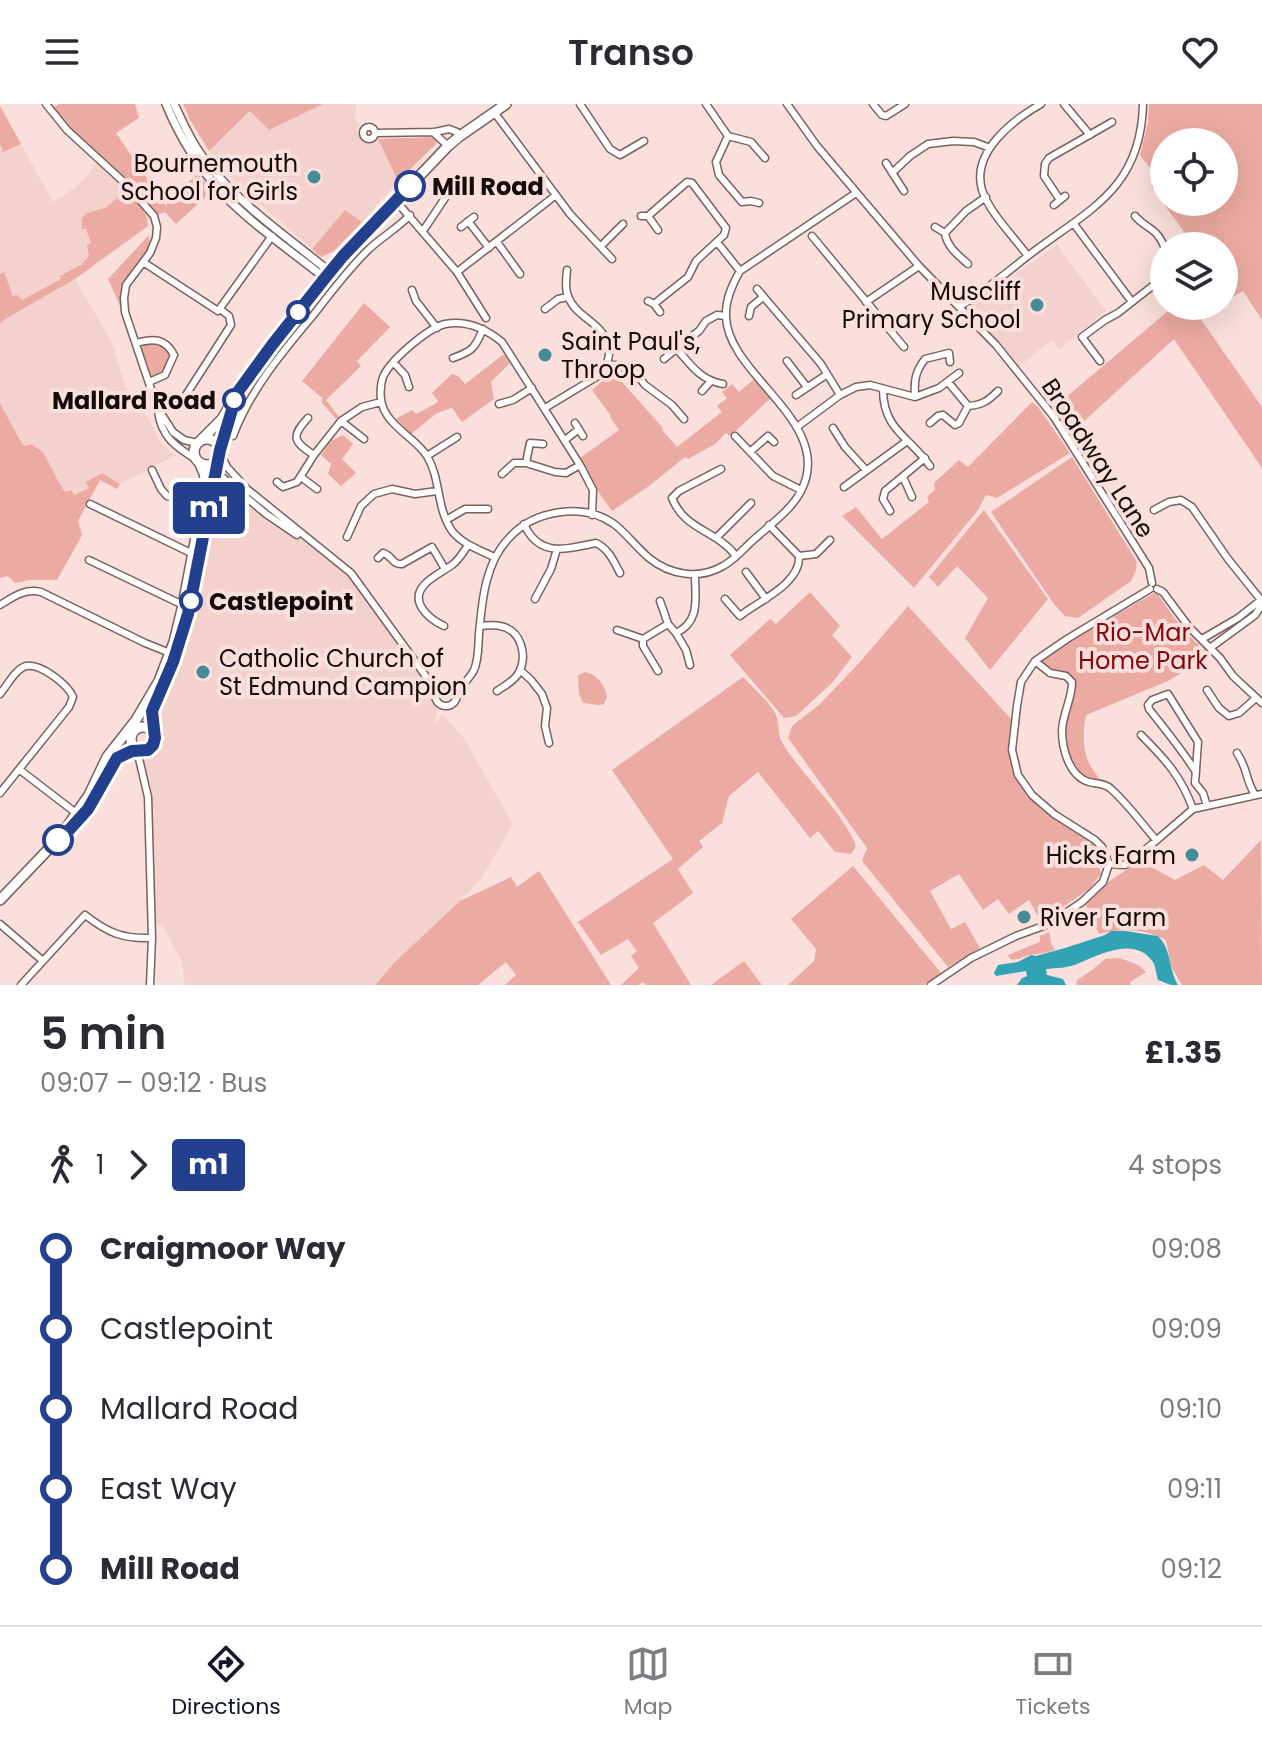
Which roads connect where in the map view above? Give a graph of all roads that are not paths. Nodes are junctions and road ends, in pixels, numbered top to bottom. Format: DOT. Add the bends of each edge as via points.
graph roads {
  1 [pos="46,104"];
  2 [pos="166,104"];
  3 [pos="174,104"];
  4 [pos="506,104"];
  5 [pos="580,104"];
  6 [pos="706,104"];
  7 [pos="787,104"];
  8 [pos="873,104"];
  9 [pos="905,104"];
  10 [pos="1041,104"];
  11 [pos="1064,104"];
  12 [pos="1143,104"];
  13 [pos="494,112"];
  14 [pos="1112,122"];
  15 [pos="953,129"];
  16 [pos="433,132"];
  17 [pos="376,133"];
  18 [pos="1090,135"];
  19 [pos="460,136"];
  20 [pos="728,136"];
  21 [pos="644,141"];
  22 [pos="953,141"];
  23 [pos="448,146"];
  24 [pos="990,148"];
  25 [pos="765,158"];
  26 [pos="886,163"];
  27 [pos="892,173"];
  28 [pos="904,191"];
  29 [pos="856,193"];
  30 [pos="556,195"];
  31 [pos="986,197"];
  32 [pos="445,198"];
  33 [pos="1060,200"];
  34 [pos="396,201"];
  35 [pos="759,203"];
  36 [pos="410,215"];
  37 [pos="1135,216"];
  38 [pos="623,224"];
  39 [pos="1074,224"];
  40 [pos="461,227"];
  41 [pos="935,227"];
  42 [pos="658,230"];
  43 [pos="423,231"];
  44 [pos="1156,232"];
  45 [pos="945,233"];
  46 [pos="272,236"];
  47 [pos="812,236"];
  48 [pos="497,242"];
  49 [pos="717,242"];
  50 [pos="601,246"];
  51 [pos="489,248"];
  52 [pos="1028,256"];
  53 [pos="612,259"];
  54 [pos="143,262"];
  55 [pos="968,264"];
  56 [pos="919,266"];
  57 [pos="567,270"];
  58 [pos="740,271"];
  59 [pos="457,272"];
  60 [pos="520,274"];
  61 [pos="327,275"];
  62 [pos="1150,288"];
  63 [pos="757,289"];
  64 [pos="412,290"];
  65 [pos="568,297"];
  66 [pos="763,297"];
  67 [pos="866,302"];
  68 [pos="1132,302"];
  69 [pos="959,307"];
  70 [pos="220,309"];
  71 [pos="545,309"];
  72 [pos="660,312"];
  73 [pos="726,316"];
  74 [pos="749,316"];
  75 [pos="486,318"];
  76 [pos="437,328"];
  77 [pos="483,329"];
  78 [pos="136,343"];
  79 [pos="272,345"];
  80 [pos="904,347"];
  81 [pos="676,348"];
  82 [pos="283,354"];
  83 [pos="453,358"];
  84 [pos="664,359"];
  85 [pos="787,361"];
  86 [pos="1100,361"];
  87 [pos="950,362"];
  88 [pos="394,363"];
  89 [pos="607,364"];
  90 [pos="959,373"];
  91 [pos="826,375"];
  92 [pos="149,382"];
  93 [pos="710,382"];
  94 [pos="948,382"];
  95 [pos="723,384"];
  96 [pos="409,387"];
  97 [pos="807,387"];
  98 [pos="532,388"];
  99 [pos="883,389"];
  100 [pos="702,391"];
  101 [pos="998,391"];
  102 [pos="796,395"];
  103 [pos="840,395"];
  104 [pos="915,397"];
  105 [pos="184,398"];
  106 [pos="234,400"];
  107 [pos="381,402"];
  108 [pos="499,404"];
  109 [pos="968,406"];
  110 [pos="157,407"];
  111 [pos="545,408"];
  112 [pos="308,418"];
  113 [pos="672,419"];
  114 [pos="341,421"];
  115 [pos="930,423"];
  116 [pos="797,427"];
  117 [pos="833,428"];
  118 [pos="579,429"];
  119 [pos="233,436"];
  120 [pos="735,436"];
  121 [pos="457,437"];
  122 [pos="364,439"];
  123 [pos="565,440"];
  124 [pos="907,441"];
  125 [pos="199,442"];
  126 [pos="774,442"];
  127 [pos="543,444"];
  128 [pos="750,452"];
  129 [pos="220,454"];
  130 [pos="314,455"];
  131 [pos="427,456"];
  132 [pos="925,458"];
  133 [pos="199,462"];
  134 [pos="526,463"];
  135 [pos="580,465"];
  136 [pos="930,466"];
  137 [pos="866,470"];
  138 [pos="163,472"];
  139 [pos="216,472"];
  140 [pos="502,474"];
  141 [pos="301,477"];
  142 [pos="903,477"];
  143 [pos="719,480"];
  144 [pos="277,482"];
  145 [pos="214,485"];
  146 [pos="230,485"];
  147 [pos="844,487"];
  148 [pos="317,489"];
  149 [pos="801,490"];
  150 [pos="437,491"];
  151 [pos="912,497"];
  152 [pos="751,503"];
  153 [pos="90,504"];
  154 [pos="201,506"];
  155 [pos="488,509"];
  156 [pos="1154,510"];
  157 [pos="890,511"];
  158 [pos="592,515"];
  159 [pos="446,520"];
  160 [pos="524,524"];
  161 [pos="769,525"];
  162 [pos="347,537"];
  163 [pos="717,537"];
  164 [pos="830,540"];
  165 [pos="468,545"];
  166 [pos="557,549"];
  167 [pos="193,554"];
  168 [pos="736,556"];
  169 [pos="799,556"];
  170 [pos="494,557"];
  171 [pos="378,558"];
  172 [pos="334,559"];
  173 [pos="89,560"];
  174 [pos="445,569"];
  175 [pos="746,572"];
  176 [pos="620,573"];
  177 [pos="695,575"];
  178 [pos="1153,587"];
  179 [pos="535,599"];
  180 [pos="725,599"];
  181 [pos="766,599"];
  182 [pos="1262,600"];
  183 [pos="660,601"];
  184 [pos="0,605"];
  185 [pos="183,605"];
  186 [pos="668,624"];
  187 [pos="444,626"];
  188 [pos="480,626"];
  189 [pos="617,630"];
  190 [pos="676,633"];
  191 [pos="643,639"];
  192 [pos="1202,639"];
  193 [pos="1210,648"];
  194 [pos="170,653"];
  195 [pos="1035,661"];
  196 [pos="690,665"];
  197 [pos="520,670"];
  198 [pos="658,671"];
  199 [pos="425,675"];
  200 [pos="465,680"];
  201 [pos="440,685"];
  202 [pos="450,685"];
  203 [pos="1207,690"];
  204 [pos="497,691"];
  205 [pos="0,694"];
  206 [pos="435,694"];
  207 [pos="456,694"];
  208 [pos="1259,700"];
  209 [pos="134,728"];
  210 [pos="153,732"];
  211 [pos="1141,735"];
  212 [pos="549,743"];
  213 [pos="137,750"];
  214 [pos="1237,753"];
  215 [pos="20,770"];
  216 [pos="1196,772"];
  217 [pos="0,793"];
  218 [pos="1259,794"];
  219 [pos="1207,806"];
  220 [pos="1193,809"];
  221 [pos="76,813"];
  222 [pos="61,836"];
  223 [pos="1156,840"];
  224 [pos="1109,864"];
  225 [pos="0,900"];
  226 [pos="0,924"];
  227 [pos="152,938"];
  228 [pos="43,961"];
  229 [pos="21,985"];
  230 [pos="150,985"];
  231 [pos="931,985"];
  1 -- 54 [label="street" via="154,216 156,238"];
  2 -- 46 [label="street" via="203,171"];
  3 -- 61 [label="street" via="220,179"];
  4 -- 13 [label="main road"];
  5 -- 21 [label="street" via="615,153"];
  6 -- 20 [label="street"];
  7 -- 29 [label="street, Broadway Lane"];
  8 -- 9 [label="street" via="886,116"];
  10 -- 24 [label="street" via="1014,121"];
  11 -- 18 [label="street"];
  12 -- 39 [label="street" via="1141,134 1126,172 1110,194"];
  13 -- 19 [label="main road"];
  13 -- 30 [label="street"];
  14 -- 18 [label="street"];
  15 -- 22 [label="street"];
  16 -- 17 [label="street"];
  16 -- 19 [label="street" via="449,129"];
  16 -- 23 [label="street"];
  18 -- 33 [label="street" via="1045,164 1044,176"];
  19 -- 23 [label="main road"];
  20 -- 25 [label="street" via="751,142"];
  20 -- 35 [label="street" via="716,162 719,175 742,202"];
  22 -- 24 [label="street"];
  22 -- 27 [label="street" via="928,144"];
  23 -- 34 [label="main road"];
  24 -- 31 [label="street" via="980,175"];
  26 -- 27 [label="street"];
  27 -- 28 [label="street"];
  29 -- 56 [label="street, Broadway Lane"];
  29 -- 58 [label="street"];
  30 -- 48 [label="street"];
  30 -- 50 [label="street"];
  31 -- 45 [label="street"];
  31 -- 52 [label="street"];
  32 -- 43 [label="street"];
  34 -- 36 [label="street"];
  34 -- 61 [label="main road"];
  36 -- 43 [label="street"];
  36 -- 82 [label="street" via="365,253"];
  37 -- 44 [label="street"];
  38 -- 50 [label="street"];
  39 -- 52 [label="street"];
  39 -- 68 [label="street"];
  40 -- 51 [label="street" via="471,219"];
  41 -- 45 [label="street"];
  42 -- 49 [label="street" via="644,216 692,183 726,228"];
  43 -- 59 [label="street"];
  45 -- 55 [label="street"];
  46 -- 61 [label="street"];
  46 -- 70 [label="street"];
  47 -- 67 [label="street"];
  48 -- 51 [label="street"];
  48 -- 60 [label="street"];
  49 -- 58 [label="street"];
  49 -- 72 [label="street" via="696,261 688,277 651,303"];
  50 -- 53 [label="street"];
  51 -- 59 [label="street"];
  52 -- 69 [label="street"];
  54 -- 70 [label="street"];
  54 -- 78 [label="street" via="126,285 124,298"];
  56 -- 67 [label="street"];
  56 -- 69 [label="street, Broadway Lane"];
  57 -- 65 [label="street"];
  58 -- 73 [label="street"];
  59 -- 75 [label="street"];
  61 -- 79 [label="main road"];
  62 -- 68 [label="street"];
  63 -- 66 [label="street"];
  64 -- 76 [label="street"];
  65 -- 71 [label="street"];
  65 -- 89 [label="street" via="604,335"];
  66 -- 74 [label="street"];
  66 -- 91 [label="street"];
  67 -- 80 [label="street"];
  68 -- 86 [label="street" via="1082,337"];
  69 -- 178 [label="street, Broadway Lane" via="1054,417 1149,568"];
  70 -- 105 [label="street" via="231,325"];
  73 -- 81 [label="street" via="706,321"];
  73 -- 116 [label="street" via="736,348"];
  76 -- 77 [label="street" via="462,324"];
  76 -- 88 [label="street"];
  77 -- 83 [label="street" via="475,347"];
  77 -- 98 [label="street" via="502,342"];
  78 -- 92 [label="street"];
  78 -- 92 [label="street" via="156,339 173,351 167,373"];
  79 -- 82 [label="street"];
  79 -- 106 [label="main road"];
  81 -- 84 [label="street"];
  81 -- 93 [label="street"];
  82 -- 119 [label="street" via="243,411"];
  85 -- 97 [label="street"];
  87 -- 104 [label="street" via="949,353 925,359 914,380"];
  88 -- 96 [label="street"];
  88 -- 107 [label="street" via="383,376"];
  89 -- 111 [label="street" via="598,376"];
  89 -- 113 [label="street" via="634,371 681,416"];
  90 -- 94 [label="street"];
  91 -- 97 [label="street"];
  91 -- 103 [label="street"];
  92 -- 110 [label="street"];
  93 -- 95 [label="street"];
  93 -- 100 [label="street"];
  94 -- 104 [label="street"];
  94 -- 109 [label="street"];
  97 -- 102 [label="street"];
  98 -- 108 [label="street"];
  98 -- 111 [label="street"];
  99 -- 103 [label="street" via="860,386"];
  99 -- 104 [label="street"];
  99 -- 124 [label="street" via="887,416"];
  101 -- 109 [label="street" via="989,401"];
  103 -- 116 [label="street"];
  106 -- 125 [label="main road"];
  106 -- 129 [label="main road"];
  107 -- 114 [label="street"];
  107 -- 131 [label="street" via="399,430"];
  109 -- 115 [label="street" via="955,425 943,415"];
  110 -- 125 [label="street" via="173,432"];
  110 -- 133 [label="street" via="167,438"];
  111 -- 123 [label="street"];
  112 -- 130 [label="street" via="296,438"];
  114 -- 122 [label="street"];
  114 -- 130 [label="street"];
  116 -- 149 [label="street" via="807,454"];
  117 -- 137 [label="street"];
  118 -- 123 [label="street"];
  120 -- 128 [label="street"];
  121 -- 131 [label="street"];
  123 -- 135 [label="street"];
  124 -- 132 [label="street"];
  124 -- 137 [label="street"];
  125 -- 129 [label="main road" via="213,440"];
  125 -- 133 [label="main road" via="194,453"];
  126 -- 128 [label="street" via="768,436"];
  127 -- 134 [label="street" via="530,443"];
  128 -- 149 [label="street" via="773,476"];
  129 -- 133 [label="main road" via="213,464"];
  129 -- 139 [label="main road"];
  129 -- 172 [label="street" via="247,489"];
  130 -- 141 [label="street"];
  131 -- 150 [label="street"];
  132 -- 136 [label="street"];
  132 -- 142 [label="street"];
  133 -- 139 [label="street"];
  133 -- 154 [label="main road" via="206,481"];
  134 -- 135 [label="street" via="566,473"];
  134 -- 140 [label="street" via="514,463"];
  135 -- 158 [label="street" via="593,490"];
  137 -- 147 [label="street"];
  138 -- 154 [label="street" via="154,473 167,496"];
  139 -- 145 [label="main road"];
  139 -- 146 [label="street"];
  141 -- 144 [label="street" via="283,487"];
  141 -- 148 [label="street"];
  142 -- 151 [label="street"];
  142 -- 157 [label="street" via="883,495"];
  143 -- 163 [label="street" via="717,470 672,498 696,528"];
  145 -- 146 [label="street"];
  145 -- 210 [label="main road" via="188,614 152,711"];
  146 -- 172 [label="street"];
  149 -- 161 [label="street"];
  150 -- 159 [label="street"];
  150 -- 162 [label="street" via="392,489 374,494 361,506"];
  152 -- 163 [label="street"];
  153 -- 167 [label="street"];
  154 -- 167 [label="main road"];
  155 -- 159 [label="street" via="465,509"];
  156 -- 182 [label="street" via="1181,500 1192,507"];
  158 -- 160 [label="street" via="552,513"];
  158 -- 177 [label="street" via="612,523 650,559"];
  159 -- 165 [label="street"];
  160 -- 166 [label="street" via="536,542"];
  160 -- 170 [label="street"];
  161 -- 168 [label="street"];
  161 -- 169 [label="street"];
  163 -- 168 [label="street"];
  164 -- 169 [label="street" via="816,554"];
  165 -- 170 [label="street"];
  165 -- 174 [label="street"];
  166 -- 176 [label="street" via="596,543"];
  166 -- 179 [label="street"];
  167 -- 185 [label="main road"];
  168 -- 177 [label="street" via="724,566"];
  169 -- 181 [label="street" via="794,574"];
  170 -- 188 [label="street"];
  171 -- 174 [label="street" via="383,553 402,564 432,547"];
  172 -- 199 [label="street" via="351,573"];
  173 -- 185 [label="street"];
  174 -- 187 [label="street" via="424,585 419,602"];
  175 -- 181 [label="street"];
  177 -- 190 [label="street" via="694,616"];
  178 -- 192 [label="street, Broadway Lane"];
  178 -- 195 [label="street"];
  180 -- 181 [label="street" via="740,616"];
  182 -- 192 [label="street"];
  182 -- 193 [label="street" via="1255,615"];
  183 -- 186 [label="street"];
  184 -- 194 [label="street" via="34,590"];
  185 -- 194 [label="main road"];
  186 -- 190 [label="street"];
  186 -- 191 [label="street"];
  188 -- 197 [label="street" via="512,631 522,649"];
  188 -- 200 [label="street" via="477,660"];
  189 -- 191 [label="street"];
  190 -- 196 [label="street"];
  191 -- 198 [label="street"];
  192 -- 193 [label="street, Broadway Lane"];
  193 -- 208 [label="street, Broadway Lane"];
  194 -- 209 [label="main road"];
  195 -- 223 [label="street" via="1072,682 1062,732 1071,768 1083,780 1110,787"];
  195 -- 224 [label="street" via="1021,682 1017,706 1012,750 1018,775 1054,814 1095,840"];
  197 -- 204 [label="street"];
  197 -- 212 [label="street" via="542,694"];
  199 -- 201 [label="street"];
  199 -- 206 [label="street"];
  200 -- 202 [label="street"];
  200 -- 207 [label="street"];
  201 -- 202 [label="street"];
  201 -- 206 [label="street"];
  202 -- 207 [label="street"];
  203 -- 208 [label="street" via="1229,716"];
  205 -- 215 [label="street" via="26,666 47,671 72,695 69,707"];
  206 -- 207 [label="street" via="444,705"];
  209 -- 210 [label="main road" via="145,726"];
  209 -- 213 [label="main road" via="130,741"];
  209 -- 221 [label="main road" via="107,757"];
  210 -- 213 [label="main road" via="151,748"];
  211 -- 220 [label="street" via="1167,761"];
  213 -- 222 [label="main road" via="117,758 88,809"];
  213 -- 227 [label="street" via="148,797"];
  214 -- 218 [label="street"];
  215 -- 217 [label="street"];
  215 -- 221 [label="street"];
  216 -- 219 [label="street" via="1181,749 1149,709 1152,700 1168,694 1198,742 1195,783"];
  218 -- 219 [label="street"];
  219 -- 220 [label="street"];
  220 -- 223 [label="street"];
  221 -- 222 [label="main road"];
  222 -- 225 [label="main road"];
  223 -- 224 [label="street" via="1125,865"];
  224 -- 231 [label="street" via="1103,882 1071,910 971,958"];
  226 -- 228 [label="street"];
  227 -- 228 [label="street" via="117,935 85,915"];
  227 -- 230 [label="street"];
  228 -- 229 [label="street"];
}
